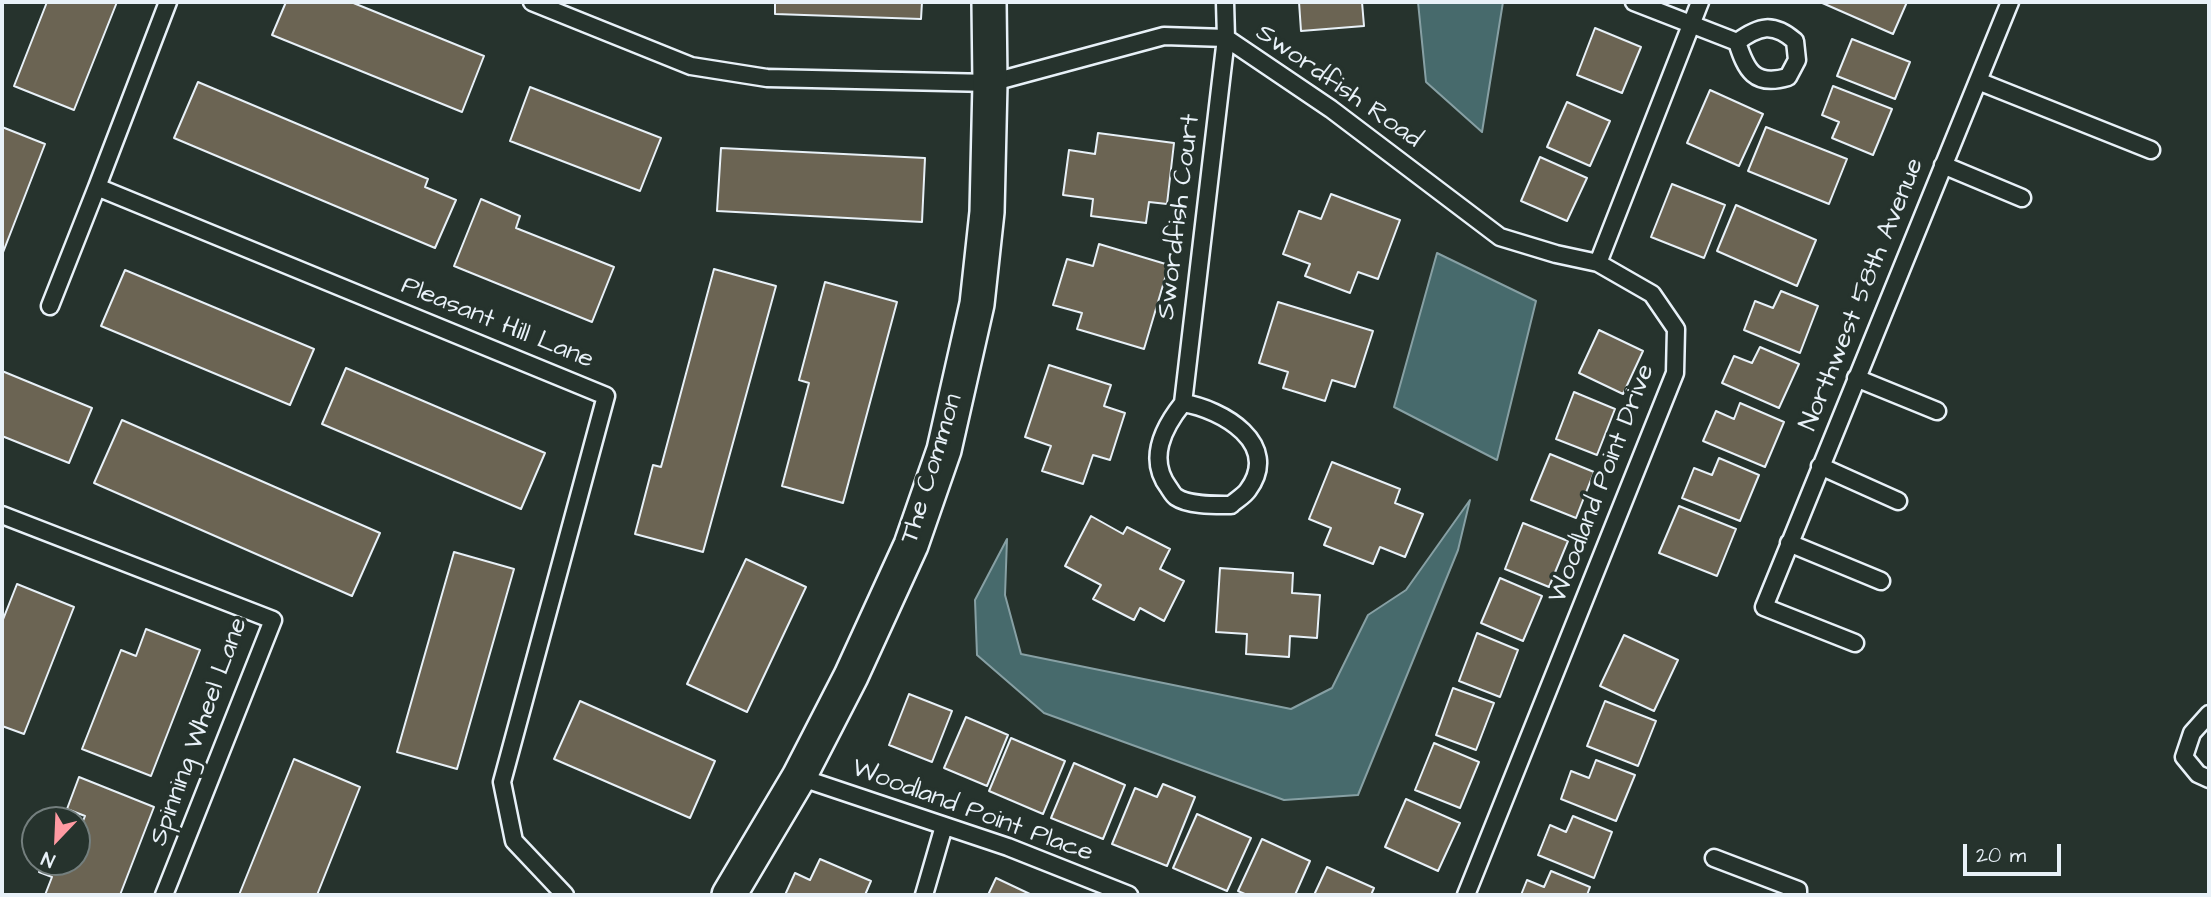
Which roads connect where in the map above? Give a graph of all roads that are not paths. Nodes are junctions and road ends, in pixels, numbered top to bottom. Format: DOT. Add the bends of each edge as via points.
graph roads {
  1 [pos="168,2"];
  2 [pos="532,2"];
  3 [pos="989,2"];
  4 [pos="1225,2"];
  5 [pos="1634,2"];
  6 [pos="1700,2"];
  7 [pos="2010,2"];
  8 [pos="1691,25"];
  9 [pos="1226,38"];
  10 [pos="1737,42"];
  11 [pos="1978,81"];
  12 [pos="990,83"];
  13 [pos="2151,150"];
  14 [pos="1943,165"];
  15 [pos="97,187"];
  16 [pos="2022,198"];
  17 [pos="1598,262"];
  18 [pos="50,306"];
  19 [pos="1856,378"];
  20 [pos="1183,403"];
  21 [pos="1937,411"];
  22 [pos="1820,466"];
  23 [pos="1898,501"];
  24 [pos="2,514"];
  25 [pos="1789,542"];
  26 [pos="1881,581"];
  27 [pos="1855,643"];
  28 [pos="2209,714"];
  29 [pos="799,777"];
  30 [pos="2209,779"];
  31 [pos="944,826"];
  32 [pos="1714,858"];
  33 [pos="164,895"];
  34 [pos="565,895"];
  35 [pos="729,895"];
  36 [pos="924,895"];
  37 [pos="1129,895"];
  38 [pos="1466,895"];
  39 [pos="1798,895"];
  1 -- 15 [label="lane"];
  2 -- 12 [label="lane" via="691,66 767,78"];
  3 -- 12 [label="street, The Common"];
  4 -- 9 [label="lane, Swordfish Court"];
  5 -- 8 [label="lane"];
  6 -- 8 [label="lane"];
  7 -- 11 [label="lane, Northwest 58th Avenue"];
  8 -- 10 [label="lane"];
  8 -- 17 [label="lane"];
  9 -- 12 [label="lane, Swordfish Road" via="1164,36"];
  9 -- 17 [label="lane, Swordfish Road" via="1331,108 1500,237"];
  9 -- 20 [label="lane, Swordfish Court"];
  11 -- 13 [label="lane"];
  11 -- 14 [label="lane, Northwest 58th Avenue"];
  12 -- 29 [label="street, The Common" via="987,212 977,304 944,450 911,545"];
  14 -- 16 [label="lane"];
  14 -- 19 [label="lane, Northwest 58th Avenue"];
  15 -- 18 [label="lane"];
  15 -- 34 [label="lane, Pleasant Hill Lane" via="606,396 502,782 514,841"];
  17 -- 38 [label="lane, Woodland Point Drive" via="1652,294 1676,329 1675,373"];
  19 -- 21 [label="lane"];
  19 -- 22 [label="lane, Northwest 58th Avenue"];
  20 -- 20 [label="lane" via="1161,437 1161,477 1176,497 1202,505 1231,505 1247,491 1256,472 1256,452 1248,435 1226,418 1203,406"];
  22 -- 23 [label="lane"];
  22 -- 25 [label="lane, Northwest 58th Avenue"];
  24 -- 33 [label="lane, Spinning Wheel Lane" via="273,620"];
  25 -- 26 [label="lane"];
  25 -- 27 [label="lane, Northwest 58th Avenue" via="1764,607"];
  28 -- 30 [label="lane" via="2192,733 2184,757 2198,774"];
  29 -- 31 [label="lane, Woodland Point Place"];
  29 -- 35 [label="street, The Common"];
  31 -- 36 [label="lane"];
  31 -- 37 [label="lane, Woodland Point Place"];
  32 -- 39 [label="lane" via="1798,890"];
}
